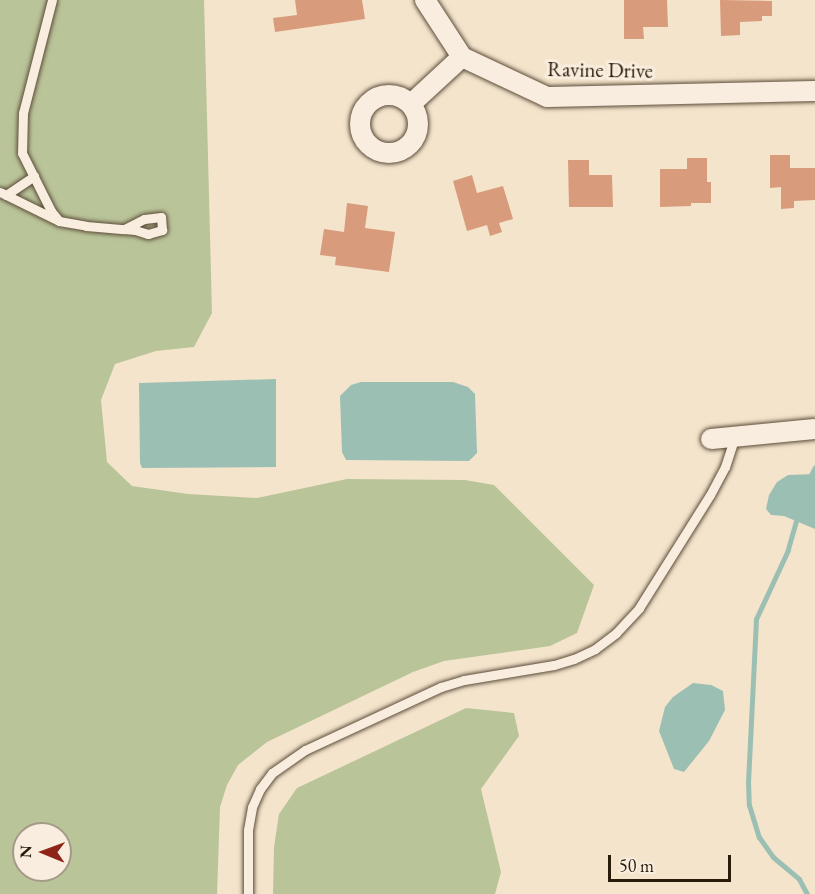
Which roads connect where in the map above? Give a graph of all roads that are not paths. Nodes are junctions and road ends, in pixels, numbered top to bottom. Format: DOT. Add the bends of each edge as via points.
graph roads {
  1 [pos="52,0"];
  2 [pos="425,0"];
  3 [pos="462,57"];
  4 [pos="815,91"];
  5 [pos="411,104"];
  6 [pos="34,176"];
  7 [pos="3,193"];
  8 [pos="59,221"];
  9 [pos="124,229"];
  10 [pos="815,429"];
  11 [pos="735,436"];
  12 [pos="711,439"];
  13 [pos="248,894"];
  1 -- 6 [label="lane" via="23,113 22,153"];
  2 -- 3 [label="street"];
  3 -- 4 [label="street, Ravine Drive" via="546,97"];
  3 -- 5 [label="street"];
  6 -- 7 [label="lane"];
  6 -- 8 [label="lane"];
  7 -- 8 [label="lane"];
  8 -- 9 [label="lane"];
  10 -- 11 [label="street"];
  11 -- 12 [label="street"];
  11 -- 13 [label="lane" via="726,467 639,608 595,649 554,665 441,687 305,750 272,773 252,807"];
}
